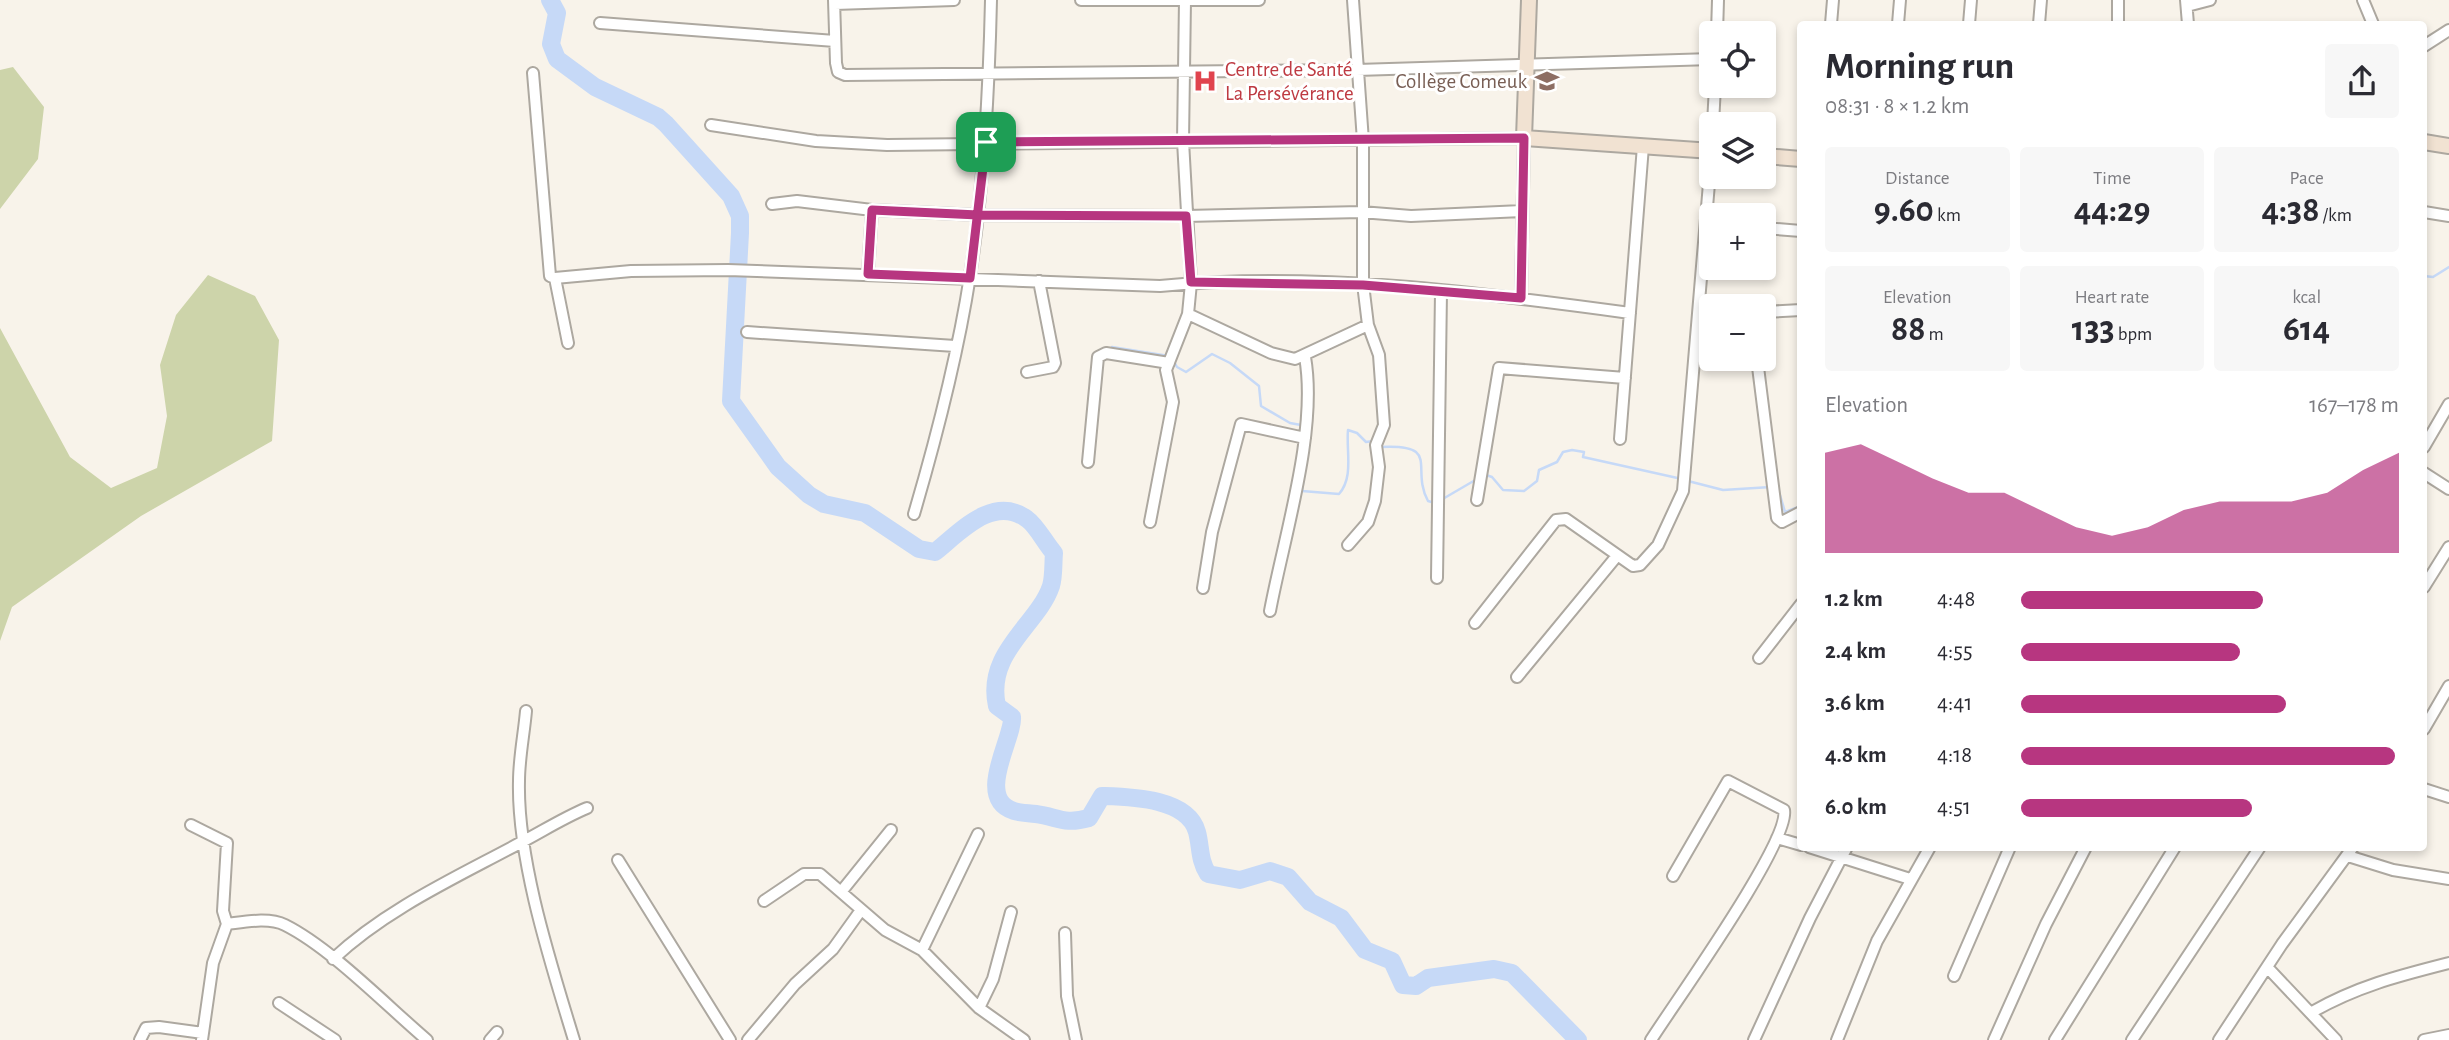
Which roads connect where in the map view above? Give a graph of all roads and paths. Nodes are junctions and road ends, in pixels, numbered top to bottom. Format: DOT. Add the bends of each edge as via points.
graph roads {
  1 [pos="954,0"];
  2 [pos="991,0"];
  3 [pos="1081,0"];
  4 [pos="1259,0"];
  5 [pos="1353,0"];
  6 [pos="1529,0"];
  7 [pos="1718,0"];
  8 [pos="1833,0"];
  9 [pos="1900,0"];
  10 [pos="1971,0"];
  11 [pos="2040,0"];
  12 [pos="2118,0"];
  13 [pos="2210,0"];
  14 [pos="2363,0"];
  15 [pos="1185,1"];
  16 [pos="834,2"];
  17 [pos="2186,3"];
  18 [pos="1717,21"];
  19 [pos="1831,21"];
  20 [pos="1898,21"];
  21 [pos="1969,21"];
  22 [pos="2039,21"];
  23 [pos="2118,21"];
  24 [pos="2188,21"];
  25 [pos="2372,21"];
  26 [pos="600,23"];
  27 [pos="2449,30"];
  28 [pos="835,41"];
  29 [pos="2427,44"];
  30 [pos="1699,59"];
  31 [pos="1525,66"];
  32 [pos="1183,69"];
  33 [pos="1357,70"];
  34 [pos="533,73"];
  35 [pos="990,73"];
  36 [pos="711,125"];
  37 [pos="1524,138"];
  38 [pos="1183,141"];
  39 [pos="1363,141"];
  40 [pos="986,142"];
  41 [pos="2427,142"];
  42 [pos="1643,146"];
  43 [pos="2449,146"];
  44 [pos="1699,149"];
  45 [pos="1776,157"];
  46 [pos="1797,159"];
  47 [pos="772,204"];
  48 [pos="872,210"];
  49 [pos="1522,211"];
  50 [pos="1362,212"];
  51 [pos="2427,212"];
  52 [pos="978,215"];
  53 [pos="1186,216"];
  54 [pos="2449,216"];
  55 [pos="1776,229"];
  56 [pos="1797,231"];
  57 [pos="868,274"];
  58 [pos="555,278"];
  59 [pos="970,278"];
  60 [pos="1702,280"];
  61 [pos="1039,281"];
  62 [pos="1191,282"];
  63 [pos="1363,285"];
  64 [pos="1441,292"];
  65 [pos="1521,298"];
  66 [pos="1797,310"];
  67 [pos="1776,311"];
  68 [pos="1630,313"];
  69 [pos="1188,314"];
  70 [pos="1698,317"];
  71 [pos="1368,325"];
  72 [pos="747,332"];
  73 [pos="568,343"];
  74 [pos="955,346"];
  75 [pos="1305,357"];
  76 [pos="1169,363"];
  77 [pos="1759,371"];
  78 [pos="1027,372"];
  79 [pos="1625,378"];
  80 [pos="2449,404"];
  81 [pos="1305,438"];
  82 [pos="1620,439"];
  83 [pos="2427,442"];
  84 [pos="1088,462"];
  85 [pos="2427,474"];
  86 [pos="2449,489"];
  87 [pos="1477,500"];
  88 [pos="914,514"];
  89 [pos="1797,514"];
  90 [pos="1150,522"];
  91 [pos="1349,545"];
  92 [pos="2449,547"];
  93 [pos="1616,557"];
  94 [pos="1437,578"];
  95 [pos="2427,582"];
  96 [pos="1203,588"];
  97 [pos="1797,609"];
  98 [pos="1270,611"];
  99 [pos="1475,623"];
  100 [pos="1759,658"];
  101 [pos="1517,677"];
  102 [pos="2449,685"];
  103 [pos="526,711"];
  104 [pos="2427,725"];
  105 [pos="2427,790"];
  106 [pos="2449,797"];
  107 [pos="587,808"];
  108 [pos="191,825"];
  109 [pos="891,830"];
  110 [pos="978,834"];
  111 [pos="1777,838"];
  112 [pos="524,841"];
  113 [pos="1797,844"];
  114 [pos="1928,851"];
  115 [pos="2008,851"];
  116 [pos="2084,851"];
  117 [pos="2168,851"];
  118 [pos="2256,851"];
  119 [pos="2351,851"];
  120 [pos="1845,852"];
  121 [pos="618,860"];
  122 [pos="1673,876"];
  123 [pos="1910,879"];
  124 [pos="2449,879"];
  125 [pos="841,892"];
  126 [pos="764,901"];
  127 [pos="862,910"];
  128 [pos="1012,912"];
  129 [pos="227,924"];
  130 [pos="1065,933"];
  131 [pos="922,950"];
  132 [pos="333,959"];
  133 [pos="2449,963"];
  134 [pos="2267,968"];
  135 [pos="1954,976"];
  136 [pos="279,1003"];
  137 [pos="979,1007"];
  138 [pos="2312,1012"];
  139 [pos="202,1037"];
  140 [pos="2444,1037"];
  141 [pos="139,1040"];
  142 [pos="335,1040"];
  143 [pos="427,1040"];
  144 [pos="573,1040"];
  145 [pos="730,1040"];
  146 [pos="748,1040"];
  147 [pos="1024,1040"];
  148 [pos="1076,1040"];
  149 [pos="1651,1040"];
  150 [pos="1754,1040"];
  151 [pos="1837,1040"];
  152 [pos="1994,1040"];
  153 [pos="2055,1040"];
  154 [pos="2132,1040"];
  155 [pos="2219,1040"];
  156 [pos="2336,1040"];
  157 [pos="2424,1040"];
  1 -- 16 [label="street"];
  2 -- 35 [label="street"];
  3 -- 15 [label="street"];
  4 -- 15 [label="street"];
  5 -- 33 [label="street"];
  6 -- 31 [label="main road"];
  7 -- 18 [label="street"];
  8 -- 19 [label="street"];
  9 -- 20 [label="street"];
  10 -- 21 [label="street"];
  11 -- 22 [label="street"];
  12 -- 23 [label="street"];
  13 -- 17 [label="street"];
  14 -- 25 [label="street"];
  15 -- 32 [label="street"];
  16 -- 28 [label="street"];
  17 -- 24 [label="street"];
  26 -- 28 [label="street"];
  27 -- 29 [label="street"];
  28 -- 35 [label="street" via="838,72 845,75"];
  30 -- 31 [label="street"];
  31 -- 33 [label="street"];
  31 -- 37 [label="main road"];
  32 -- 33 [label="street"];
  32 -- 35 [label="street"];
  32 -- 38 [label="street"];
  33 -- 39 [label="street"];
  34 -- 58 [label="street" via="545,242 550,276"];
  35 -- 40 [label="street"];
  36 -- 40 [label="street" via="829,142"];
  37 -- 39 [label="street"];
  37 -- 42 [label="main road"];
  37 -- 49 [label="street"];
  38 -- 39 [label="street"];
  38 -- 40 [label="street"];
  38 -- 53 [label="street"];
  39 -- 50 [label="street"];
  40 -- 52 [label="street"];
  41 -- 43 [label="main road"];
  42 -- 44 [label="main road"];
  42 -- 68 [label="street"];
  45 -- 46 [label="main road"];
  47 -- 48 [label="street" via="797,201"];
  48 -- 52 [label="street"];
  48 -- 57 [label="street"];
  49 -- 50 [label="street" via="1411,216"];
  49 -- 65 [label="street"];
  50 -- 53 [label="street"];
  50 -- 63 [label="street"];
  51 -- 54 [label="street"];
  52 -- 53 [label="street"];
  52 -- 59 [label="street"];
  53 -- 62 [label="street"];
  55 -- 56 [label="street"];
  57 -- 58 [label="street" via="631,271"];
  57 -- 59 [label="street"];
  58 -- 73 [label="street"];
  59 -- 61 [label="street"];
  59 -- 74 [label="street"];
  60 -- 70 [label="street"];
  61 -- 62 [label="street" via="1160,286"];
  61 -- 78 [label="street" via="1055,363"];
  62 -- 63 [label="street"];
  62 -- 69 [label="street"];
  63 -- 64 [label="street"];
  63 -- 71 [label="street"];
  64 -- 65 [label="street"];
  64 -- 94 [label="street"];
  65 -- 68 [label="street"];
  66 -- 67 [label="street"];
  68 -- 79 [label="street"];
  69 -- 75 [label="street" via="1271,353"];
  69 -- 76 [label="street"];
  70 -- 93 [label="street" via="1690,438 1680,504 1658,545 1640,565 1625,564"];
  71 -- 75 [label="street"];
  71 -- 91 [label="street" via="1380,355 1384,425 1376,444 1375,501 1368,522"];
  72 -- 74 [label="street"];
  74 -- 88 [label="street"];
  75 -- 81 [label="street" via="1309,389"];
  76 -- 84 [label="street" via="1106,353 1098,357"];
  76 -- 90 [label="street" via="1166,376 1173,402"];
  77 -- 89 [label="street" via="1777,518 1782,522"];
  79 -- 82 [label="street"];
  79 -- 87 [label="street" via="1499,368"];
  80 -- 83 [label="street"];
  81 -- 96 [label="street" via="1241,425 1212,531"];
  81 -- 98 [label="street"];
  85 -- 86 [label="street"];
  92 -- 95 [label="street"];
  93 -- 99 [label="street" via="1560,518"];
  93 -- 101 [label="street"];
  97 -- 100 [label="street"];
  102 -- 104 [label="street"];
  103 -- 112 [label="street" via="519,781"];
  105 -- 106 [label="street"];
  107 -- 112 [label="street"];
  108 -- 129 [label="street" via="227,843 223,911"];
  109 -- 125 [label="street"];
  110 -- 131 [label="street"];
  111 -- 113 [label="street"];
  111 -- 122 [label="street" via="1784,810 1728,781"];
  111 -- 149 [label="street"];
  112 -- 132 [label="street" via="355,938"];
  112 -- 144 [label="street" via="547,950"];
  114 -- 123 [label="street"];
  115 -- 135 [label="street"];
  116 -- 152 [label="street"];
  117 -- 153 [label="street"];
  118 -- 154 [label="street"];
  119 -- 124 [label="street" via="2393,870"];
  119 -- 134 [label="street"];
  120 -- 123 [label="street"];
  120 -- 150 [label="street"];
  121 -- 145 [label="street"];
  123 -- 151 [label="street" via="1861,976"];
  125 -- 126 [label="street" via="820,874 810,872"];
  125 -- 127 [label="street"];
  127 -- 131 [label="street" via="885,930"];
  127 -- 146 [label="street"];
  128 -- 137 [label="street" via="993,979"];
  129 -- 132 [label="street" via="284,924"];
  129 -- 139 [label="street" via="213,963"];
  130 -- 148 [label="street" via="1067,996"];
  131 -- 137 [label="street"];
  132 -- 143 [label="street"];
  133 -- 138 [label="street" via="2375,981"];
  134 -- 138 [label="street"];
  134 -- 155 [label="street"];
  136 -- 142 [label="street"];
  137 -- 147 [label="street"];
  138 -- 156 [label="street"];
  139 -- 141 [label="street" via="159,1027 146,1028"];
  140 -- 157 [label="street"];
}
